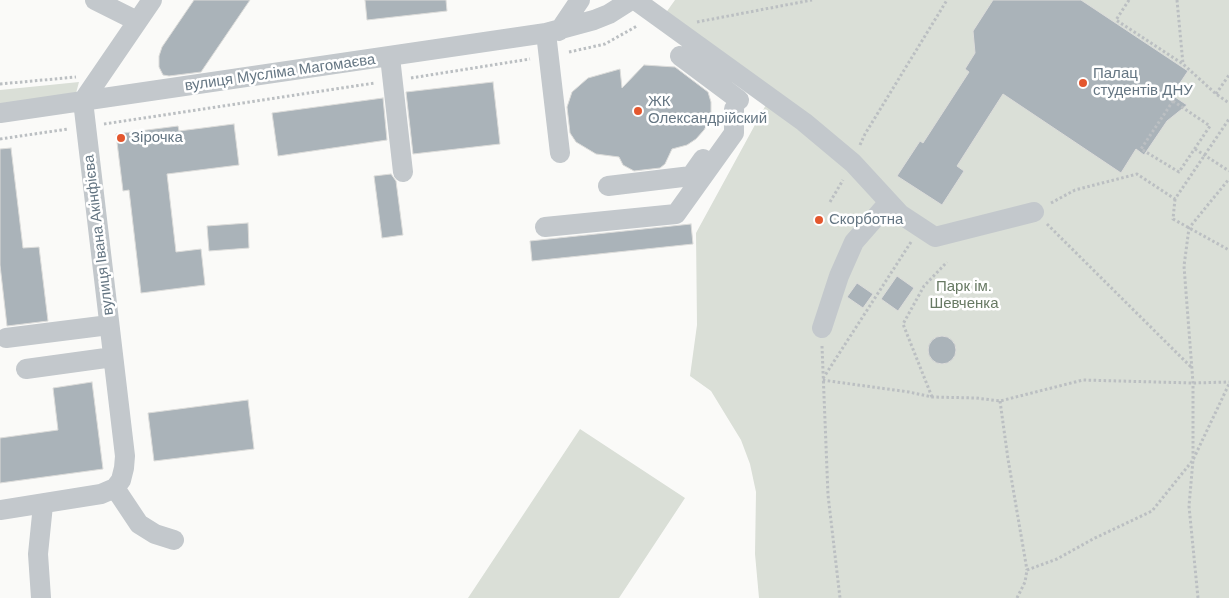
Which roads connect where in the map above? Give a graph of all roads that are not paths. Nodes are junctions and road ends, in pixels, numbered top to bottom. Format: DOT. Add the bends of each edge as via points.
graph roads {
  1 [pos="95,0"];
  2 [pos="152,0"];
  3 [pos="580,0"];
  4 [pos="631,0"];
  5 [pos="635,0"];
  6 [pos="137,21"];
  7 [pos="552,32"];
  8 [pos="680,56"];
  9 [pos="390,57"];
  10 [pos="748,82"];
  11 [pos="83,101"];
  12 [pos="737,104"];
  13 [pos="0,114"];
  14 [pos="560,153"];
  15 [pos="403,172"];
  16 [pos="608,186"];
  17 [pos="889,202"];
  18 [pos="1034,212"];
  19 [pos="545,227"];
  20 [pos="109,325"];
  21 [pos="822,328"];
  22 [pos="6,338"];
  23 [pos="113,357"];
  24 [pos="26,369"];
  25 [pos="116,488"];
  26 [pos="43,505"];
  27 [pos="0,510"];
  28 [pos="174,540"];
  29 [pos="41,598"];
  1 -- 6 [label="street"];
  2 -- 6 [label="street"];
  3 -- 7 [label="street"];
  4 -- 7 [label="street, вулиця Мусліма Магомаєва" via="609,14"];
  5 -- 10 [label="street"];
  6 -- 11 [label="street"];
  7 -- 9 [label="street, вулиця Мусліма Магомаєва"];
  7 -- 14 [label="street"];
  8 -- 12 [label="street"];
  9 -- 11 [label="street, вулиця Мусліма Магомаєва"];
  9 -- 15 [label="street"];
  10 -- 12 [label="street"];
  10 -- 17 [label="street" via="804,122 853,164"];
  11 -- 13 [label="street, вулиця Мусліма Магомаєва"];
  11 -- 20 [label="street, вулиця Івана Акінфієва"];
  12 -- 16 [label="street" via="691,176"];
  12 -- 19 [label="street" via="734,133 676,214"];
  17 -- 18 [label="street" via="900,214 935,237"];
  17 -- 21 [label="street" via="854,242"];
  20 -- 22 [label="street"];
  20 -- 23 [label="street, вулиця Івана Акінфієва"];
  23 -- 24 [label="street"];
  23 -- 25 [label="street, вулиця Івана Акінфієва" via="124,456 121,480"];
  25 -- 26 [label="street"];
  25 -- 28 [label="street" via="139,524"];
  26 -- 27 [label="street"];
  26 -- 29 [label="street" via="38,554"];
}
